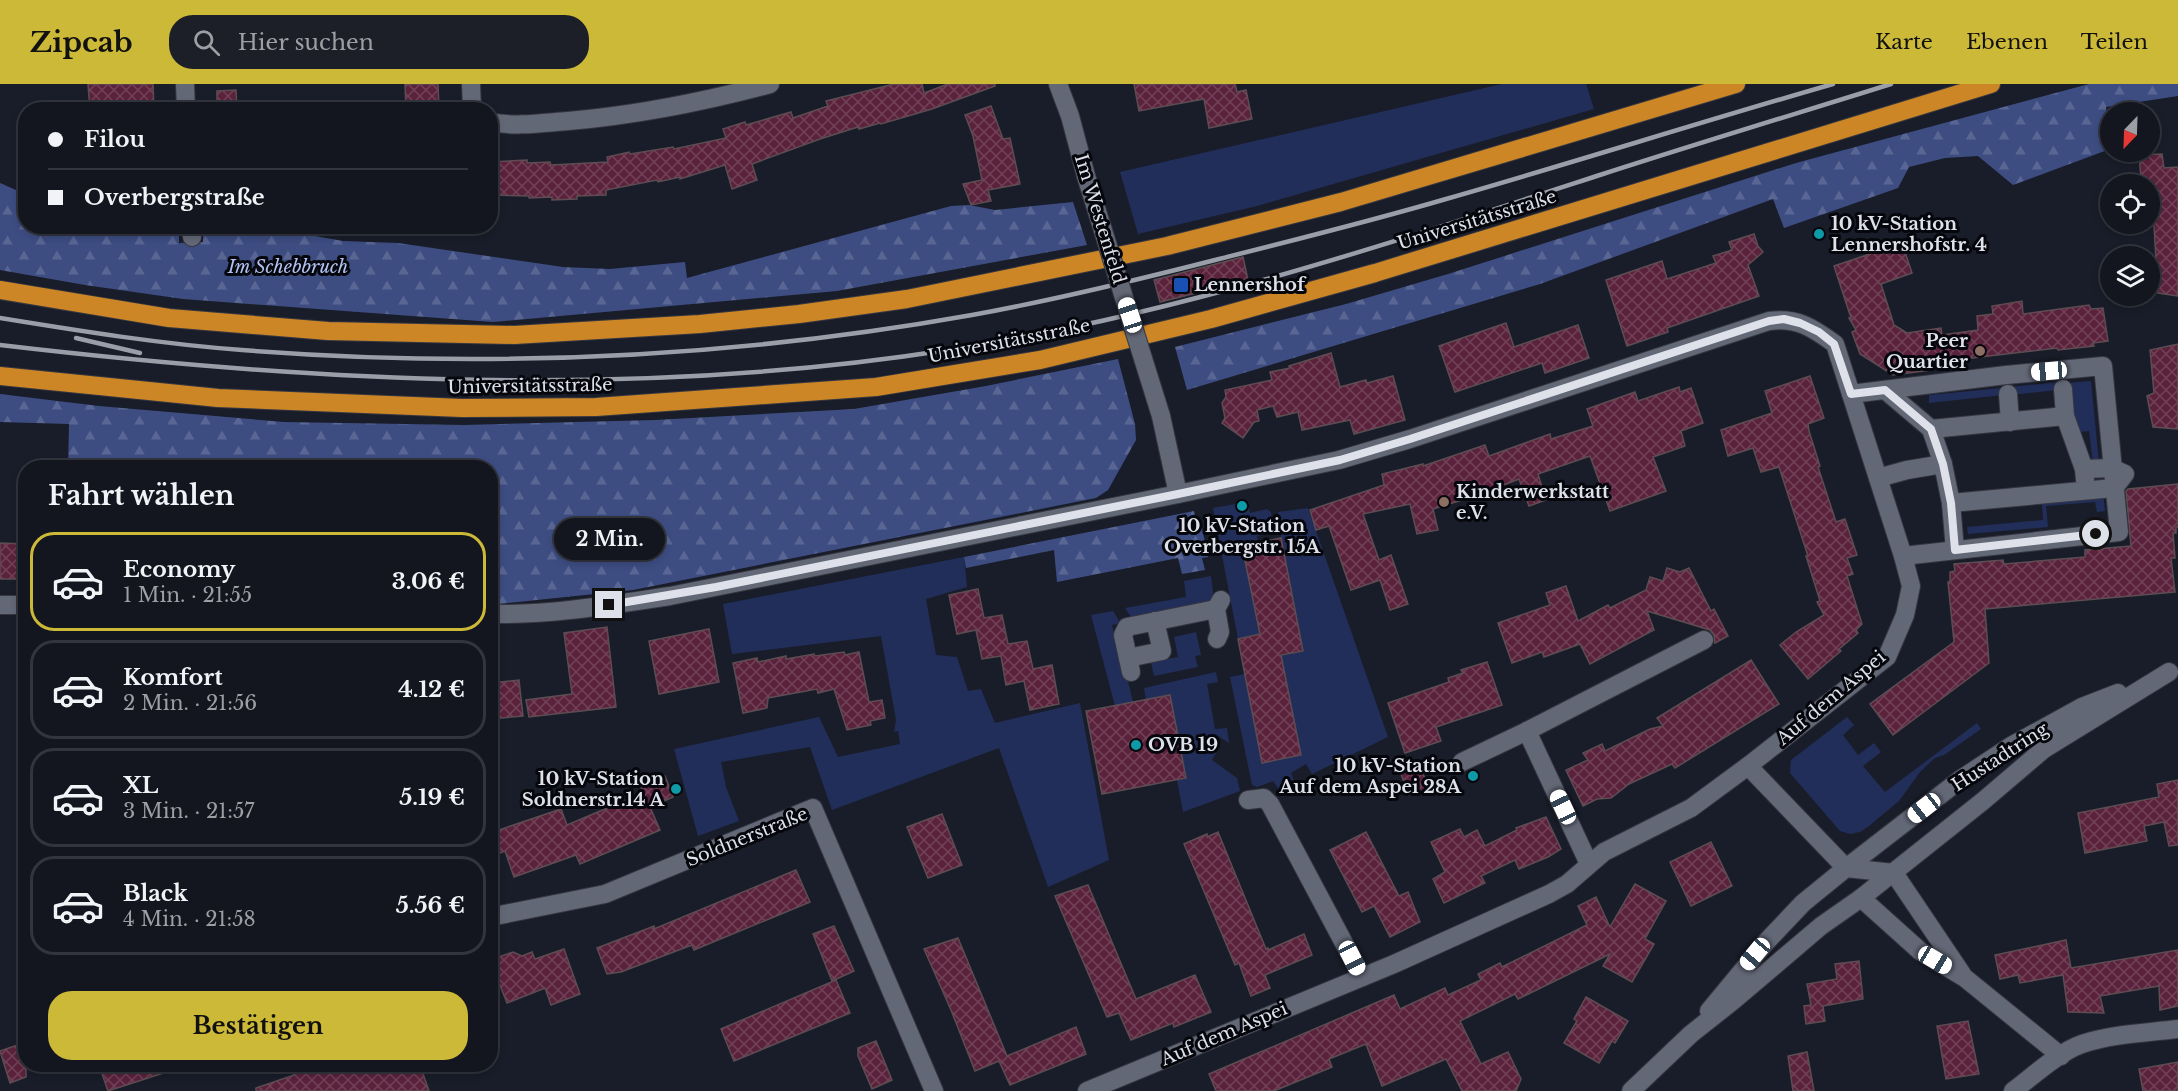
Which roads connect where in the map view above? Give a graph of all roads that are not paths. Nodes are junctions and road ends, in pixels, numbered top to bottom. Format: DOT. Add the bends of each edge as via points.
graph roads {
  1 [pos="185,84"];
  2 [pos="471,84"];
  3 [pos="770,84"];
  4 [pos="1058,84"];
  5 [pos="1736,84"];
  6 [pos="1991,84"];
  7 [pos="186,102"];
  8 [pos="472,102"];
  9 [pos="498,124"];
  10 [pos="0,291"];
  11 [pos="0,376"];
  12 [pos="2062,381"];
  13 [pos="2008,386"];
  14 [pos="1885,390"];
  15 [pos="1851,394"];
  16 [pos="2065,416"];
  17 [pos="2010,422"];
  18 [pos="1931,429"];
  19 [pos="1943,464"];
  20 [pos="2112,468"];
  21 [pos="2085,469"];
  22 [pos="1878,478"];
  23 [pos="2114,488"];
  24 [pos="2086,491"];
  25 [pos="1178,494"];
  26 [pos="1951,503"];
  27 [pos="1955,550"];
  28 [pos="1904,556"];
  29 [pos="0,605"];
  30 [pos="18,605"];
  31 [pos="498,614"];
  32 [pos="1155,621"];
  33 [pos="1217,639"];
  34 [pos="1704,640"];
  35 [pos="2174,670"];
  36 [pos="1527,731"];
  37 [pos="1462,762"];
  38 [pos="1748,766"];
  39 [pos="1248,800"];
  40 [pos="1589,864"];
  41 [pos="1846,868"];
  42 [pos="1893,873"];
  43 [pos="1861,898"];
  44 [pos="498,915"];
  45 [pos="1362,977"];
  46 [pos="1965,978"];
  47 [pos="2178,1029"];
  48 [pos="1691,1034"];
  49 [pos="2061,1056"];
  50 [pos="934,1091"];
  51 [pos="1087,1091"];
  52 [pos="1631,1091"];
  53 [pos="2013,1091"];
  1 -- 7 [label="street"];
  2 -- 8 [label="street"];
  3 -- 9 [label="street" via="615,117"];
  4 -- 25 [label="street, Im Westenfeld, bridge" via="1161,416"];
  5 -- 10 [label="highway" via="1341,202 1167,246 907,298 799,314 514,335 328,331 169,318"];
  6 -- 11 [label="highway, Universitätsstraße" via="1375,273 1211,319 1040,360 876,387 597,407 462,408 218,398"];
  12 -- 13 [label="street"];
  12 -- 16 [label="street"];
  12 -- 20 [label="street" via="2103,366"];
  13 -- 14 [label="street"];
  13 -- 17 [label="street"];
  14 -- 15 [label="street"];
  14 -- 18 [label="street"];
  15 -- 22 [label="street"];
  15 -- 25 [label="street" via="1834,344 1800,323 1769,321 1340,460"];
  16 -- 17 [label="street"];
  16 -- 21 [label="street"];
  17 -- 18 [label="street"];
  18 -- 19 [label="street"];
  19 -- 22 [label="street"];
  19 -- 26 [label="street"];
  20 -- 21 [label="street"];
  20 -- 23 [label="street" via="2125,474"];
  21 -- 24 [label="street"];
  22 -- 28 [label="street"];
  23 -- 24 [label="street"];
  23 -- 27 [label="street" via="2119,532"];
  24 -- 26 [label="street"];
  25 -- 31 [label="street" via="670,596 527,614"];
  26 -- 27 [label="street"];
  27 -- 28 [label="street"];
  28 -- 38 [label="street, Auf dem Aspei" via="1911,586 1905,615 1887,657"];
  29 -- 30 [label="street"];
  32 -- 32 [label="street" via="1161,651 1130,665 1123,635 1127,627"];
  32 -- 33 [label="street" via="1214,612 1220,632"];
  34 -- 36 [label="street"];
  35 -- 41 [label="street, Hustadtring" via="2082,707 2011,746 1961,779"];
  35 -- 42 [label="street, Hustadtring" via="2044,749"];
  36 -- 37 [label="street"];
  36 -- 40 [label="street"];
  38 -- 40 [label="street, Auf dem Aspei" via="1691,808 1604,852"];
  38 -- 41 [label="street"];
  39 -- 45 [label="street" via="1264,798 1270,804"];
  40 -- 45 [label="street, Auf dem Aspei" via="1549,894"];
  41 -- 42 [label="street"];
  41 -- 43 [label="street"];
  41 -- 48 [label="street, Hustadtring" via="1803,903 1767,941"];
  42 -- 43 [label="street, Hustadtring"];
  42 -- 46 [label="street"];
  43 -- 46 [label="street" via="1920,951"];
  43 -- 48 [label="street, Hustadtring" via="1821,926"];
  44 -- 50 [label="street, Soldnerstraße" via="605,894 813,808"];
  45 -- 51 [label="street, Auf dem Aspei"];
  46 -- 49 [label="street"];
  47 -- 49 [label="street" via="2081,1044"];
  48 -- 52 [label="street, Hustadtring"];
  49 -- 53 [label="street"];
}
